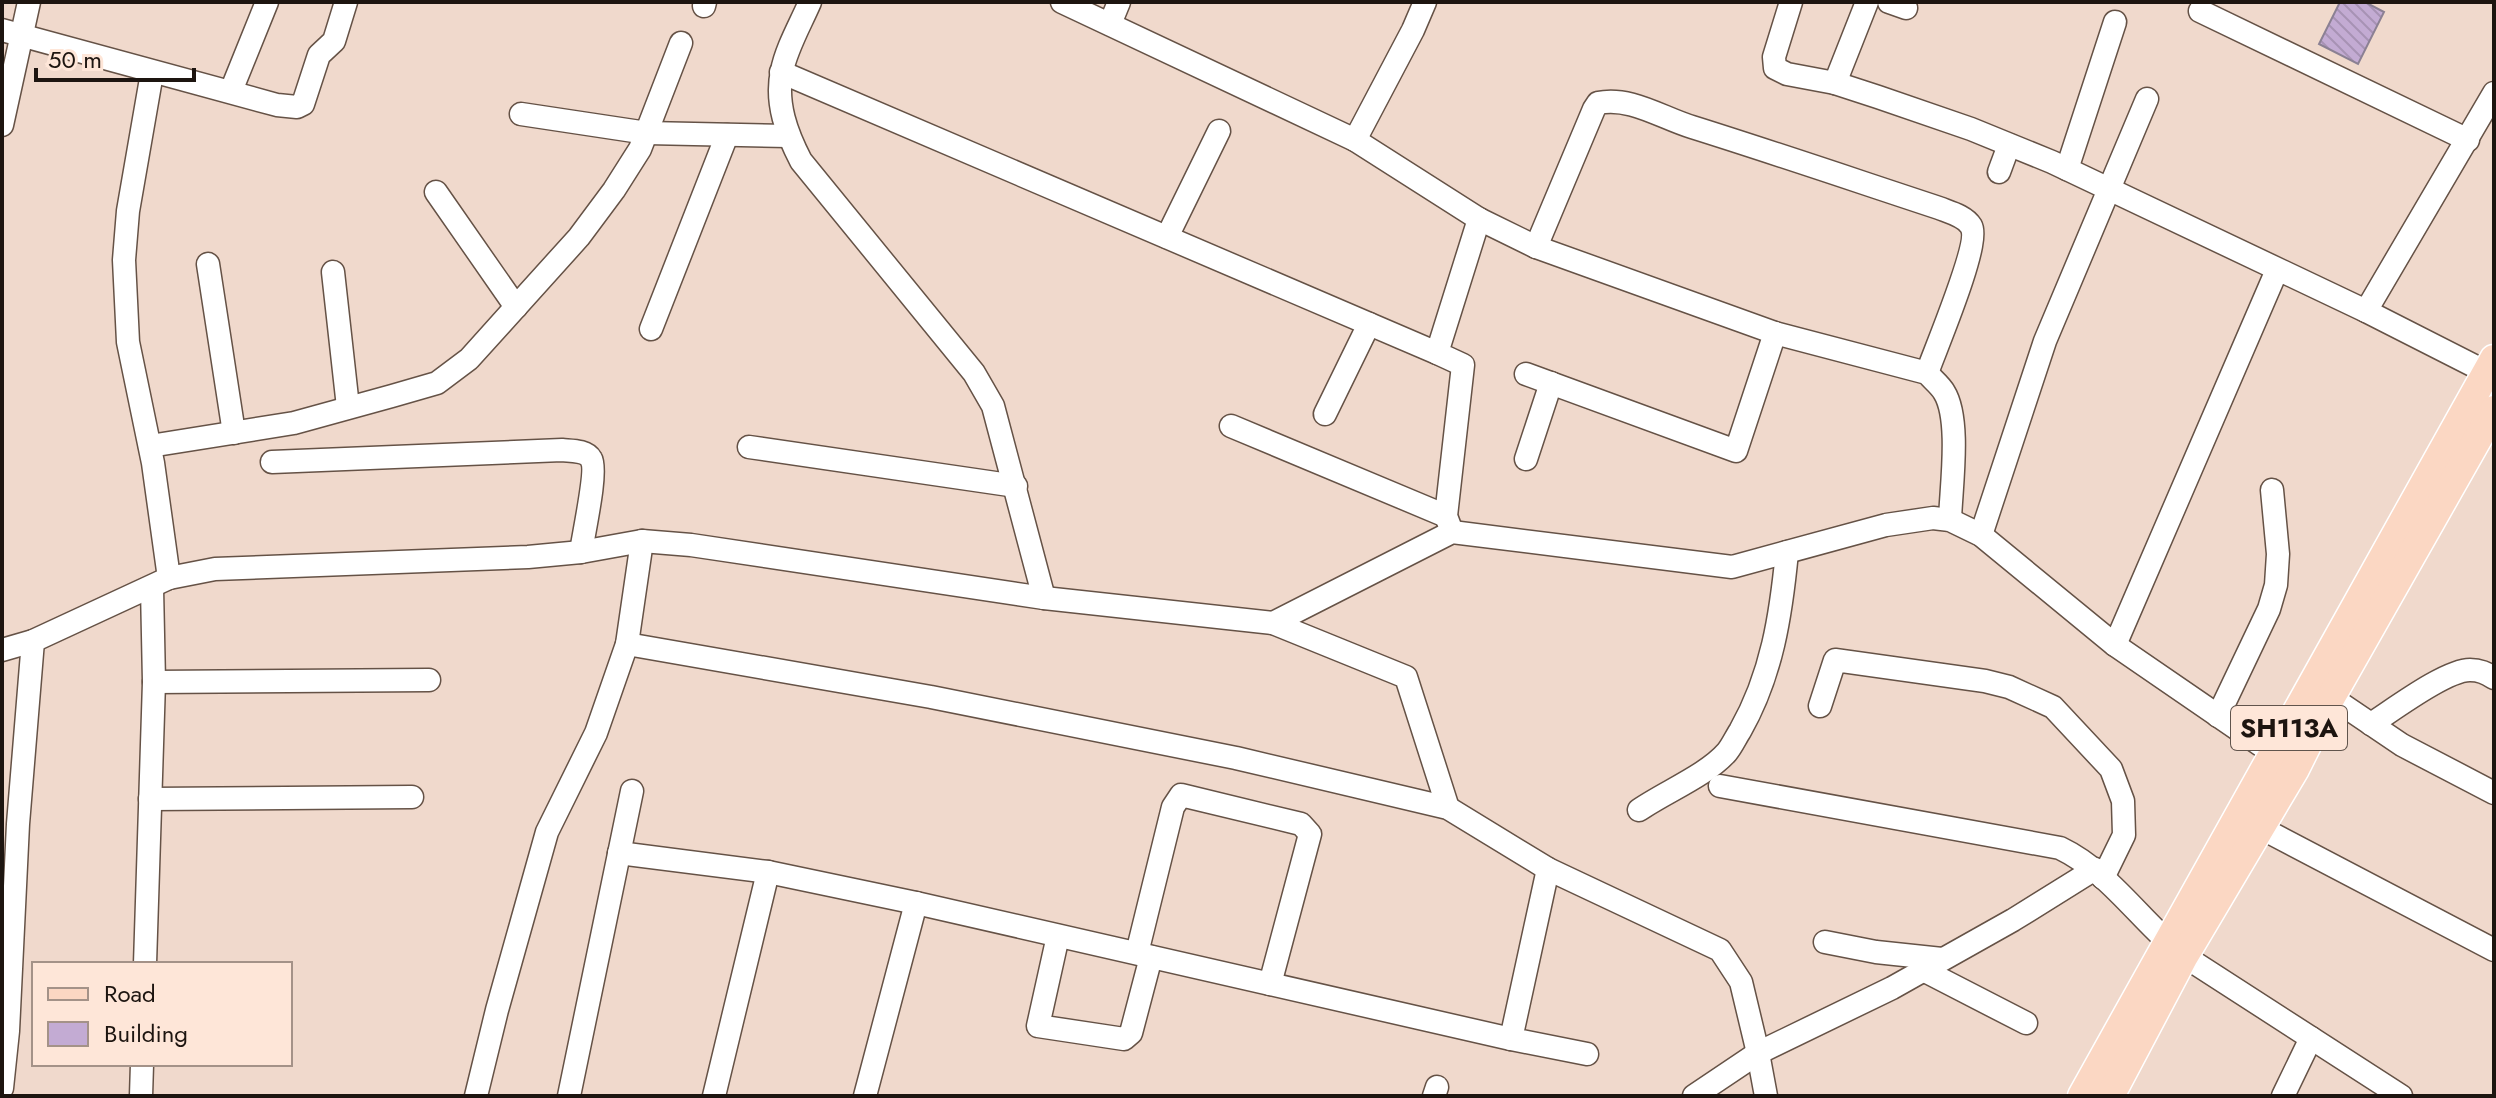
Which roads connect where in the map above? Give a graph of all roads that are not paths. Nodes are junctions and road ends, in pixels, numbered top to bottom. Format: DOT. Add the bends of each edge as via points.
graph roads {
  1 [pos="29,2"];
  2 [pos="267,2"];
  3 [pos="346,2"];
  4 [pos="810,2"];
  5 [pos="1062,2"];
  6 [pos="1119,2"];
  7 [pos="1791,2"];
  8 [pos="1867,2"];
  9 [pos="1423,3"];
  10 [pos="2200,11"];
  11 [pos="2115,22"];
  12 [pos="1110,24"];
  13 [pos="11,33"];
  14 [pos="681,43"];
  15 [pos="781,72"];
  16 [pos="152,73"];
  17 [pos="1835,83"];
  18 [pos="231,91"];
  19 [pos="2494,93"];
  20 [pos="2147,99"];
  21 [pos="521,114"];
  22 [pos="2,125"];
  23 [pos="1219,131"];
  24 [pos="647,133"];
  25 [pos="727,135"];
  26 [pos="788,136"];
  27 [pos="1355,140"];
  28 [pos="2468,140"];
  29 [pos="2009,145"];
  30 [pos="2067,169"];
  31 [pos="1999,172"];
  32 [pos="2109,188"];
  33 [pos="436,192"];
  34 [pos="1479,219"];
  35 [pos="1167,237"];
  36 [pos="1536,247"];
  37 [pos="208,264"];
  38 [pos="2277,270"];
  39 [pos="333,272"];
  40 [pos="516,307"];
  41 [pos="2366,311"];
  42 [pos="1369,324"];
  43 [pos="651,329"];
  44 [pos="1775,333"];
  45 [pos="1437,353"];
  46 [pos="2492,369"];
  47 [pos="1927,373"];
  48 [pos="1526,374"];
  49 [pos="1551,383"];
  50 [pos="348,407"];
  51 [pos="1325,414"];
  52 [pos="2485,418"];
  53 [pos="1231,426"];
  54 [pos="234,433"];
  55 [pos="150,446"];
  56 [pos="749,447"];
  57 [pos="1526,459"];
  58 [pos="272,462"];
  59 [pos="1016,486"];
  60 [pos="2272,490"];
  61 [pos="1950,520"];
  62 [pos="1449,524"];
  63 [pos="1981,535"];
  64 [pos="642,541"];
  65 [pos="581,552"];
  66 [pos="1787,552"];
  67 [pos="160,583"];
  68 [pos="1044,598"];
  69 [pos="1273,623"];
  70 [pos="33,641"];
  71 [pos="627,644"];
  72 [pos="2115,645"];
  73 [pos="2,650"];
  74 [pos="2494,678"];
  75 [pos="429,680"];
  76 [pos="154,682"];
  77 [pos="2331,697"];
  78 [pos="1820,706"];
  79 [pos="2218,716"];
  80 [pos="2371,724"];
  81 [pos="2285,762"];
  82 [pos="1720,786"];
  83 [pos="632,791"];
  84 [pos="2494,793"];
  85 [pos="412,797"];
  86 [pos="150,799"];
  87 [pos="1448,808"];
  88 [pos="1639,810"];
  89 [pos="10,824"];
  90 [pos="2261,828"];
  91 [pos="619,853"];
  92 [pos="1548,869"];
  93 [pos="768,872"];
  94 [pos="2099,874"];
  95 [pos="916,903"];
  96 [pos="1058,936"];
  97 [pos="1825,942"];
  98 [pos="2176,949"];
  99 [pos="2494,950"];
  100 [pos="1144,955"];
  101 [pos="145,962"];
  102 [pos="1932,965"];
  103 [pos="1270,984"];
  104 [pos="2026,1023"];
  105 [pos="5,1031"];
  106 [pos="2311,1038"];
  107 [pos="1511,1039"];
  108 [pos="1587,1054"];
  109 [pos="1760,1062"];
  110 [pos="142,1066"];
  111 [pos="2,1088"];
  112 [pos="141,1096"];
  113 [pos="476,1096"];
  114 [pos="569,1096"];
  115 [pos="714,1096"];
  116 [pos="865,1096"];
  117 [pos="1694,1096"];
  118 [pos="1747,1096"];
  119 [pos="1766,1096"];
  120 [pos="2082,1096"];
  121 [pos="2110,1096"];
  122 [pos="2283,1096"];
  123 [pos="2401,1096"];
  1 -- 13 [label="street"];
  2 -- 18 [label="street"];
  3 -- 18 [label="street" via="334,41 319,55 303,104 289,107"];
  4 -- 15 [label="street"];
  5 -- 12 [label="street"];
  6 -- 12 [label="street"];
  7 -- 17 [label="street" via="1775,68"];
  8 -- 17 [label="street"];
  9 -- 27 [label="street"];
  10 -- 28 [label="street"];
  11 -- 30 [label="street"];
  12 -- 27 [label="street"];
  13 -- 16 [label="street"];
  13 -- 22 [label="street"];
  14 -- 24 [label="street"];
  15 -- 26 [label="street" via="781,111"];
  15 -- 35 [label="street"];
  16 -- 18 [label="street"];
  16 -- 55 [label="street" via="124,260 128,342"];
  17 -- 29 [label="street"];
  19 -- 28 [label="street"];
  20 -- 32 [label="street"];
  21 -- 24 [label="street"];
  23 -- 35 [label="street"];
  24 -- 25 [label="street"];
  24 -- 40 [label="street" via="579,237"];
  25 -- 26 [label="street"];
  25 -- 43 [label="street"];
  26 -- 59 [label="street" via="801,161 974,373 993,406"];
  27 -- 34 [label="street"];
  28 -- 41 [label="street"];
  29 -- 30 [label="street"];
  29 -- 31 [label="street"];
  30 -- 32 [label="street"];
  32 -- 38 [label="street"];
  32 -- 63 [label="street" via="2045,341"];
  33 -- 40 [label="street"];
  34 -- 36 [label="street"];
  34 -- 45 [label="street"];
  35 -- 42 [label="street"];
  36 -- 44 [label="street"];
  36 -- 47 [label="street" via="1594,109 1611,101 1629,104 1939,208 1971,226 1974,238 1968,261"];
  37 -- 54 [label="street"];
  38 -- 41 [label="street"];
  38 -- 72 [label="street"];
  39 -- 50 [label="street"];
  40 -- 50 [label="street" via="469,359 437,383"];
  41 -- 46 [label="street"];
  42 -- 45 [label="street"];
  42 -- 51 [label="street"];
  44 -- 47 [label="street"];
  44 -- 49 [label="street" via="1736,451"];
  45 -- 62 [label="street" via="1463,365"];
  46 -- 52 [label="main road, SH113A"];
  47 -- 61 [label="street" via="1944,392 1952,412"];
  48 -- 49 [label="street"];
  49 -- 57 [label="street"];
  50 -- 54 [label="street"];
  52 -- 77 [label="main road, SH113A"];
  52 -- 81 [label="main road, SH113A"];
  53 -- 62 [label="street"];
  54 -- 55 [label="street"];
  55 -- 67 [label="street"];
  56 -- 59 [label="street"];
  58 -- 65 [label="street" via="579,452 593,461"];
  59 -- 68 [label="street"];
  60 -- 79 [label="street" via="2276,585"];
  61 -- 63 [label="street"];
  61 -- 66 [label="street" via="1886,525"];
  62 -- 66 [label="street" via="1732,567"];
  62 -- 69 [label="street"];
  63 -- 72 [label="street"];
  64 -- 65 [label="street"];
  64 -- 68 [label="street"];
  64 -- 71 [label="street"];
  65 -- 67 [label="street" via="215,569"];
  66 -- 88 [label="street" via="1771,658 1745,721 1727,752"];
  67 -- 70 [label="street"];
  67 -- 76 [label="street"];
  68 -- 69 [label="street"];
  69 -- 87 [label="street" via="1406,677"];
  70 -- 73 [label="street"];
  70 -- 89 [label="street"];
  71 -- 87 [label="street" via="931,697"];
  71 -- 113 [label="street" via="596,733 547,832"];
  72 -- 79 [label="street"];
  74 -- 80 [label="street" via="2483,672 2458,672"];
  75 -- 76 [label="street"];
  76 -- 86 [label="street"];
  77 -- 80 [label="street"];
  77 -- 81 [label="main road, SH113A"];
  78 -- 94 [label="street" via="1835,660 1985,681 2053,707 2111,769 2123,801 2124,835"];
  79 -- 81 [label="street"];
  80 -- 84 [label="street"];
  81 -- 90 [label="main road, SH113A"];
  81 -- 98 [label="main road, SH113A"];
  82 -- 94 [label="street" via="2060,848"];
  83 -- 91 [label="street"];
  85 -- 86 [label="street"];
  86 -- 101 [label="street"];
  87 -- 92 [label="street"];
  89 -- 105 [label="street"];
  90 -- 98 [label="main road, SH113A"];
  90 -- 99 [label="street"];
  91 -- 93 [label="street"];
  91 -- 114 [label="street"];
  92 -- 107 [label="street"];
  92 -- 109 [label="street" via="1720,950 1741,982"];
  93 -- 95 [label="street"];
  93 -- 115 [label="street"];
  94 -- 98 [label="street"];
  94 -- 102 [label="street"];
  95 -- 96 [label="street"];
  95 -- 116 [label="street"];
  96 -- 100 [label="street"];
  96 -- 100 [label="street" via="1038,1026 1124,1039 1131,1033"];
  97 -- 102 [label="street"];
  98 -- 106 [label="street"];
  98 -- 120 [label="main road, SH113A"];
  98 -- 121 [label="main road, SH113A"];
  100 -- 103 [label="street"];
  100 -- 103 [label="street" via="1173,807 1181,795 1301,824 1310,834"];
  102 -- 104 [label="street"];
  102 -- 109 [label="street"];
  103 -- 107 [label="street"];
  105 -- 111 [label="street"];
  106 -- 122 [label="street"];
  106 -- 123 [label="street"];
  107 -- 108 [label="street"];
  109 -- 117 [label="street"];
  109 -- 118 [label="street"];
  109 -- 119 [label="street"];
  110 -- 112 [label="street"];
}
